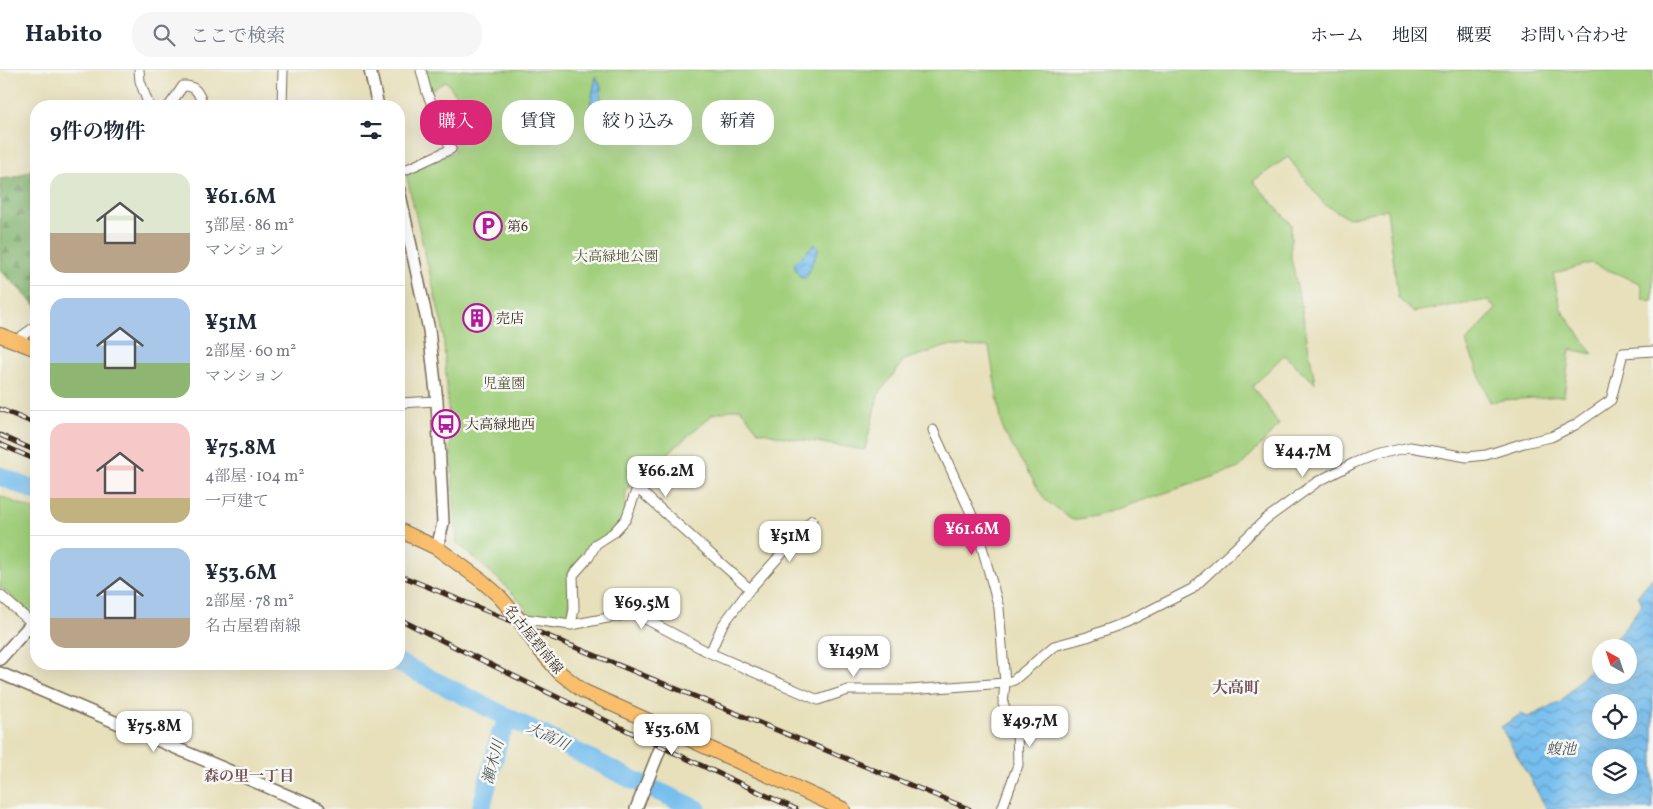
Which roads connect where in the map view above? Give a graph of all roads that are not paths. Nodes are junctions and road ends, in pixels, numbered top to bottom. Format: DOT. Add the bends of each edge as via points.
graph roads {
  1 [pos="139,70"];
  2 [pos="283,70"];
  3 [pos="370,70"];
  4 [pos="421,70"];
  5 [pos="147,100"];
  6 [pos="173,100"];
  7 [pos="201,100"];
  8 [pos="282,100"];
  9 [pos="377,100"];
  10 [pos="405,170"];
  11 [pos="405,218"];
  12 [pos="30,330"];
  13 [pos="0,336"];
  14 [pos="15,341"];
  15 [pos="30,347"];
  16 [pos="1653,351"];
  17 [pos="437,401"];
  18 [pos="405,403"];
  19 [pos="933,430"];
  20 [pos="812,520"];
  21 [pos="405,533"];
  22 [pos="437,548"];
  23 [pos="750,589"];
  24 [pos="1,599"];
  25 [pos="518,618"];
  26 [pos="30,621"];
  27 [pos="30,625"];
  28 [pos="571,625"];
  29 [pos="710,653"];
  30 [pos="0,659"];
  31 [pos="0,673"];
  32 [pos="1005,683"];
  33 [pos="668,729"];
  34 [pos="312,808"];
  35 [pos="636,809"];
  36 [pos="843,809"];
  37 [pos="1002,809"];
  1 -- 5 [label="street"];
  2 -- 8 [label="street"];
  3 -- 9 [label="street"];
  4 -- 10 [label="street" via="451,148"];
  6 -- 7 [label="street" via="183,86 189,85 195,88"];
  11 -- 17 [label="street" via="429,330"];
  12 -- 14 [label="street"];
  13 -- 14 [label="main road"];
  14 -- 15 [label="main road"];
  16 -- 32 [label="street" via="1623,353 1611,400 1551,437 1486,455 1467,457 1410,447 1354,462 1317,482 1266,519 1192,589 1127,622 1054,646 1014,680"];
  17 -- 18 [label="street"];
  17 -- 22 [label="street" via="443,523"];
  19 -- 32 [label="street" via="975,522 999,608"];
  20 -- 23 [label="street"];
  21 -- 22 [label="main road, 名古屋碧南線"];
  22 -- 25 [label="main road, 名古屋碧南線" via="482,581"];
  23 -- 28 [label="street" via="637,488 626,519 596,544 573,574"];
  23 -- 29 [label="street" via="722,626"];
  24 -- 26 [label="street"];
  25 -- 28 [label="street"];
  25 -- 33 [label="main road, 名古屋碧南線" via="559,672 583,690"];
  27 -- 30 [label="street"];
  28 -- 29 [label="street" via="634,613"];
  29 -- 32 [label="street" via="818,700 848,690 909,690"];
  31 -- 34 [label="street"];
  32 -- 37 [label="street" via="1003,704 1017,730 1018,765"];
  33 -- 35 [label="street"];
  33 -- 36 [label="main road, 名古屋碧南線"];
}
